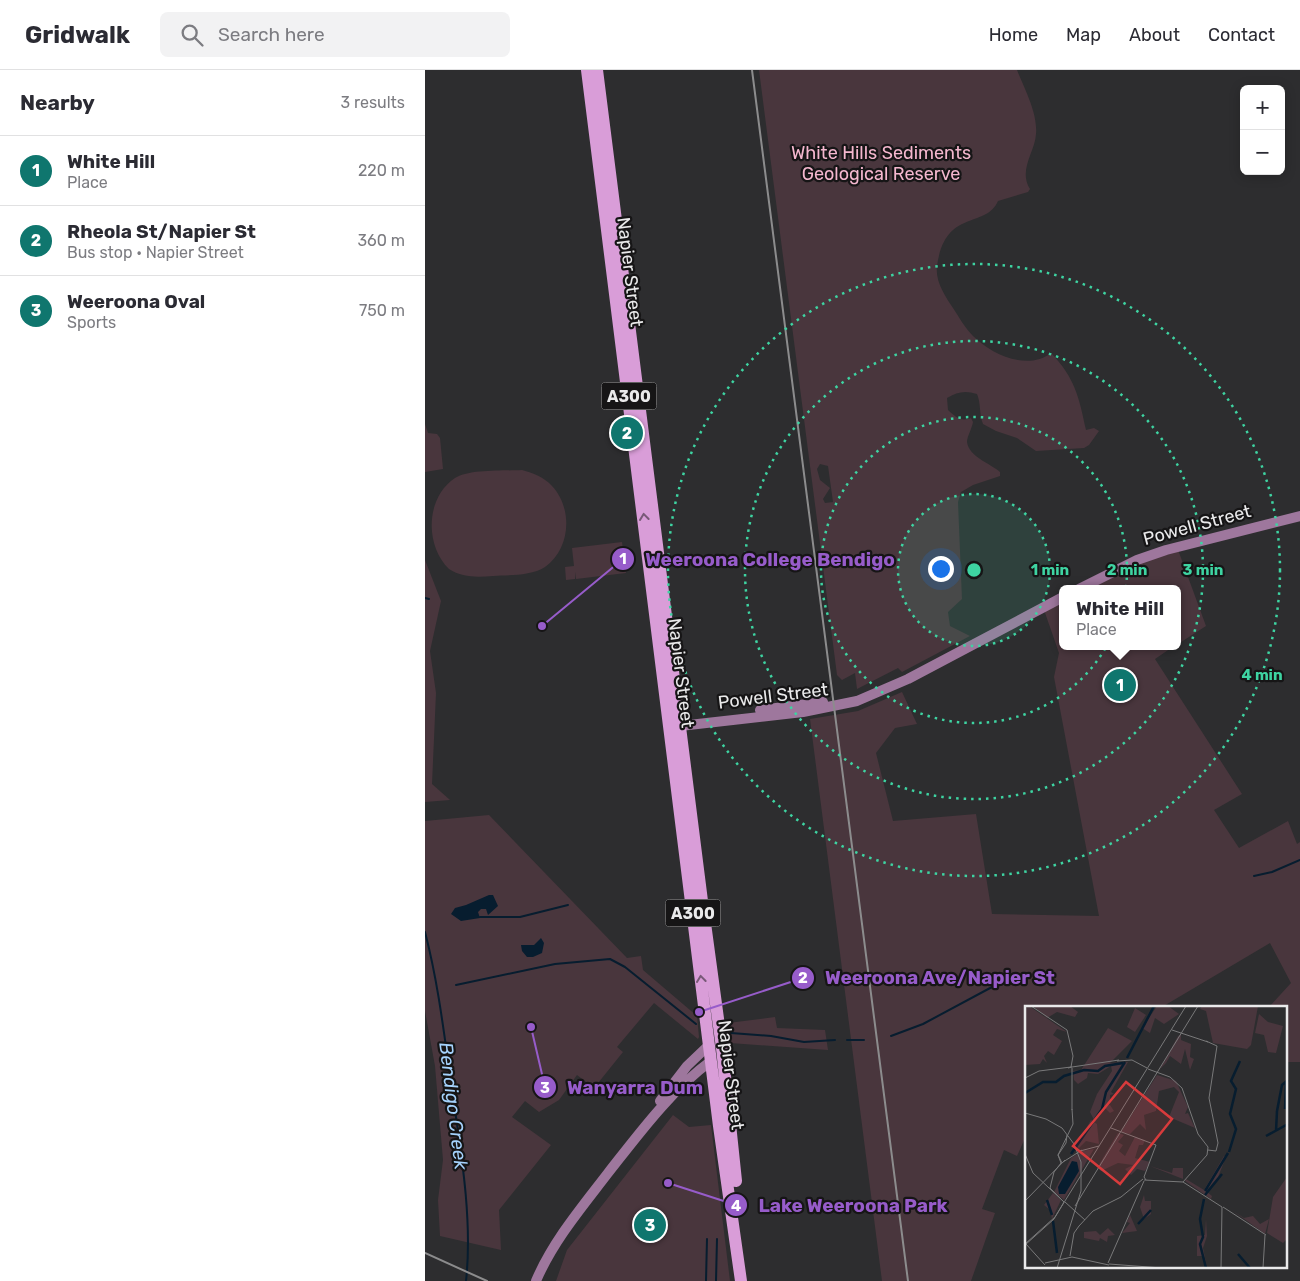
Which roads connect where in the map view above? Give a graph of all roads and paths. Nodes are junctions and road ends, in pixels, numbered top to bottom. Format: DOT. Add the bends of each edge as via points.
graph roads {
  1 [pos="587,70"];
  2 [pos="593,70"];
  3 [pos="597,70"];
  4 [pos="601,103"];
  5 [pos="594,126"];
  6 [pos="600,167"];
  7 [pos="637,379"];
  8 [pos="633,430"];
  9 [pos="1300,516"];
  10 [pos="1087,585"];
  11 [pos="1059,599"];
  12 [pos="675,724"];
  13 [pos="695,889"];
  14 [pos="716,996"];
  15 [pos="709,1045"];
  16 [pos="711,1061"];
  17 [pos="643,1130"];
  18 [pos="554,1249"];
  19 [pos="537,1281"];
  20 [pos="543,1281"];
  21 [pos="741,1281"];
  22 [pos="747,1281"];
  1 -- 5 [label="highway, Napier Street / A300"];
  2 -- 5 [label="highway"];
  3 -- 4 [label="highway, Napier Street / A300"];
  4 -- 6 [label="highway" via="604,160"];
  4 -- 7 [label="highway, Napier Street / A300"];
  5 -- 6 [label="highway, Napier Street / A300"];
  6 -- 8 [label="highway, Napier Street / A300"];
  7 -- 8 [label="highway" via="631,383"];
  7 -- 12 [label="highway, Napier Street / A300"];
  12 -- 8 [label="highway, Napier Street / A300, one-way"];
  9 -- 10 [label="street, Powell Street" via="1159,552"];
  11 -- 12 [label="street, Powell Street" via="908,680 878,692"];
  12 -- 13 [label="highway, Napier Street / A300"];
  13 -- 14 [label="highway, Napier Street / A300"];
  15 -- 13 [label="highway, Napier Street / A300, one-way"];
  14 -- 16 [label="highway" via="717,1051"];
  14 -- 22 [label="highway, Napier Street / A300"];
  15 -- 16 [label="highway, Napier Street / A300"];
  15 -- 17 [label="street" via="681,1074"];
  16 -- 17 [label="street" via="686,1082"];
  16 -- 21 [label="highway, Napier Street / A300"];
  17 -- 18 [label="street" via="578,1212"];
  18 -- 19 [label="street"];
  18 -- 20 [label="street"];
}
